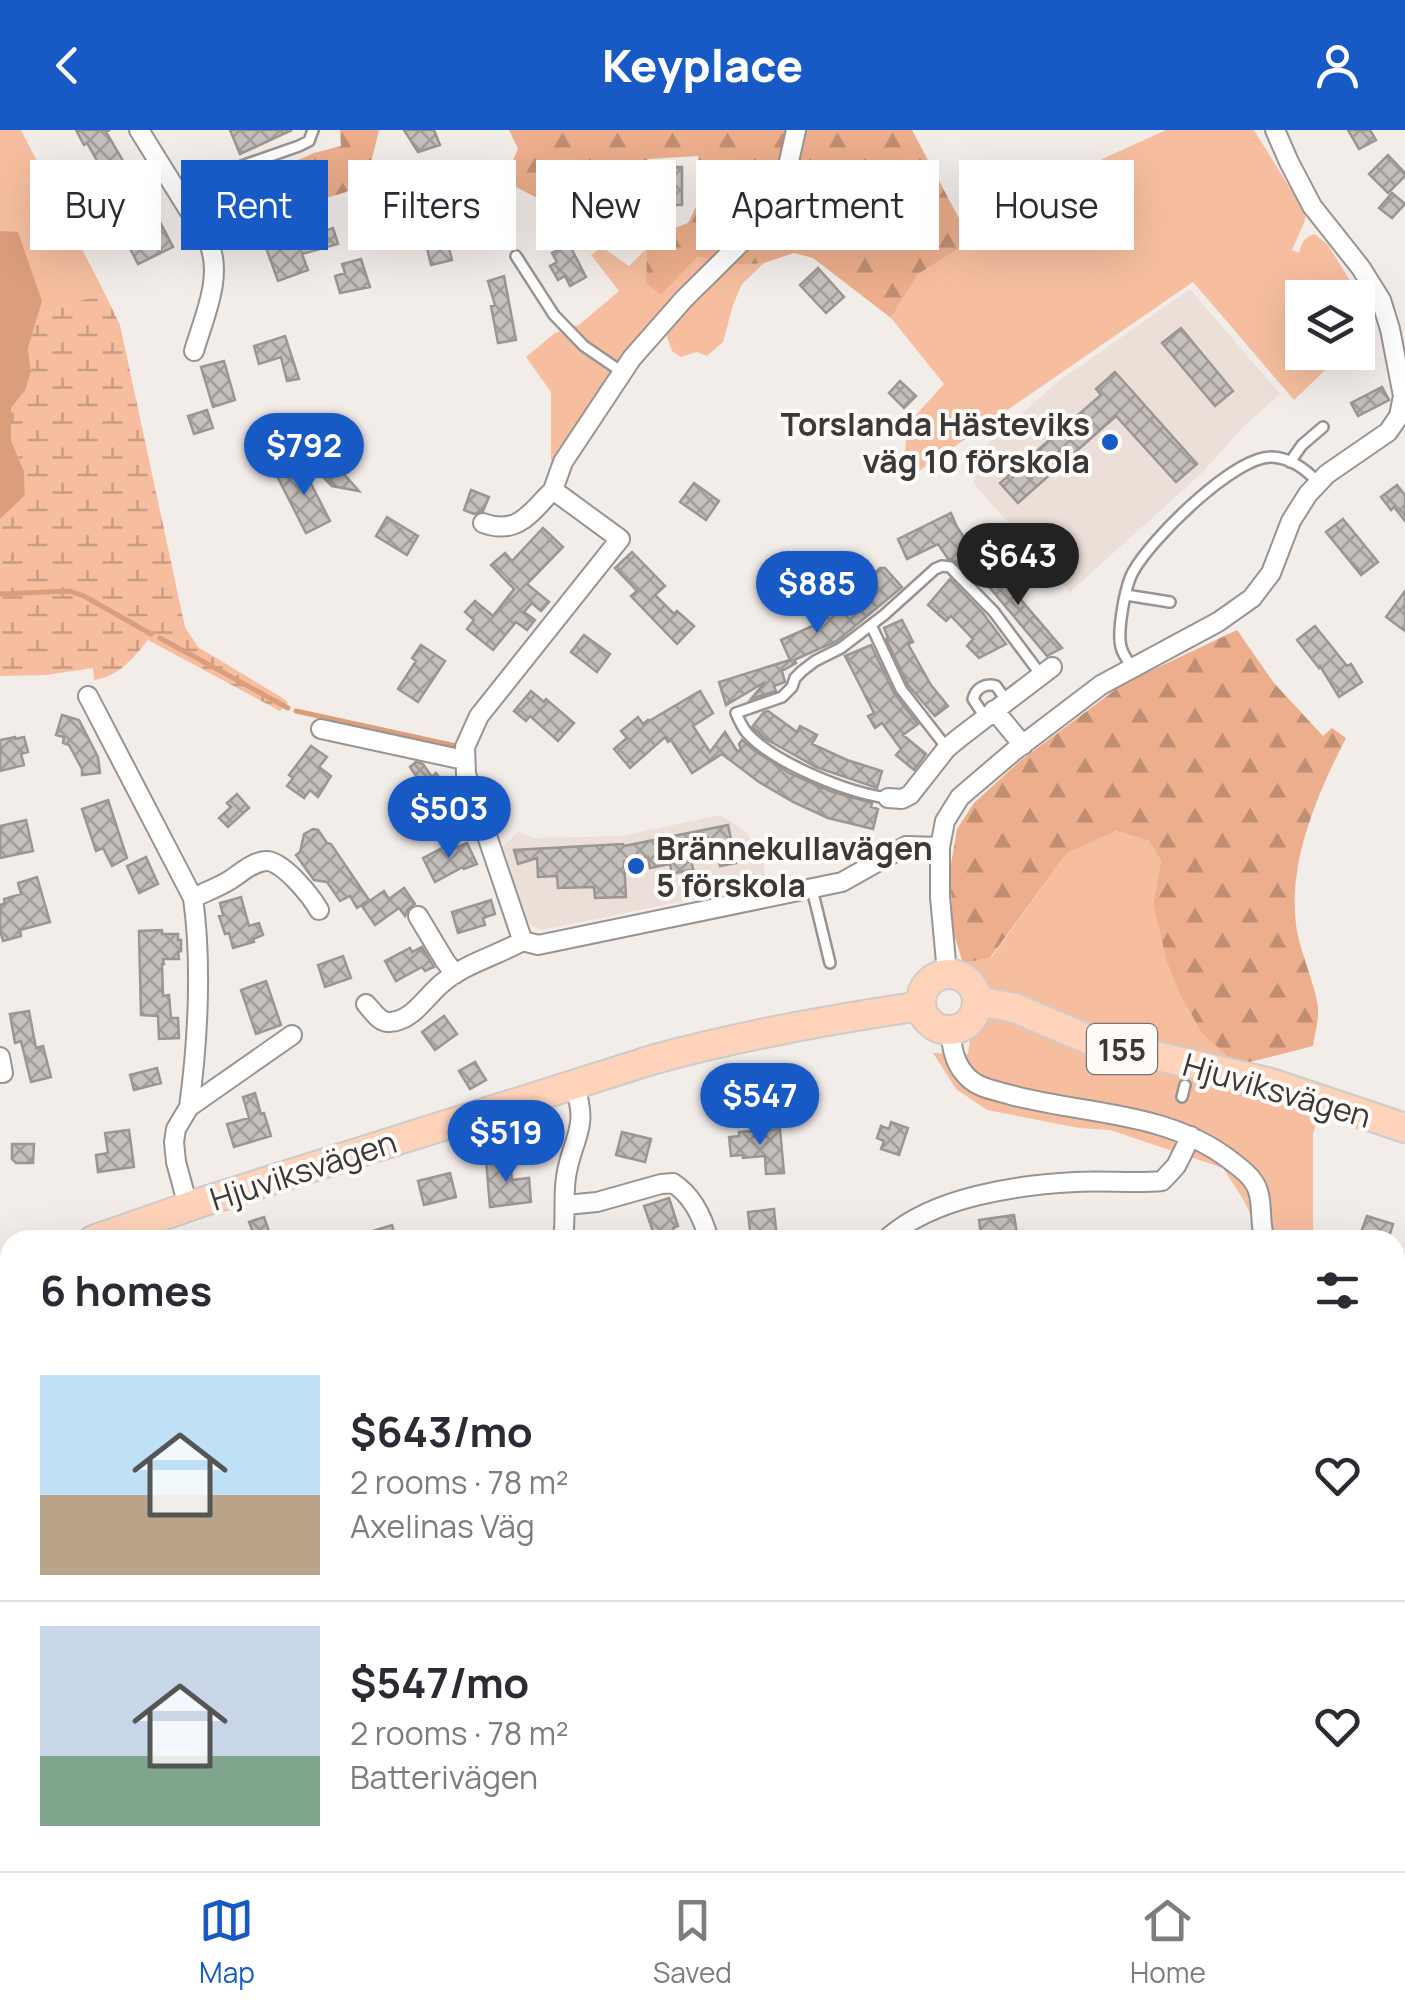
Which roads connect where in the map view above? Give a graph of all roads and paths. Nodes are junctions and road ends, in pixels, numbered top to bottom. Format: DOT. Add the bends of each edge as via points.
graph roads {
  1 [pos="139,130"];
  2 [pos="314,130"];
  3 [pos="796,130"];
  4 [pos="1275,130"];
  5 [pos="176,190"];
  6 [pos="516,256"];
  7 [pos="194,351"];
  8 [pos="622,372"];
  9 [pos="1402,417"];
  10 [pos="1324,427"];
  11 [pos="1290,462"];
  12 [pos="1318,482"];
  13 [pos="553,490"];
  14 [pos="483,523"];
  15 [pos="1126,594"];
  16 [pos="1170,602"];
  17 [pos="871,626"];
  18 [pos="1132,668"];
  19 [pos="1046,671"];
  20 [pos="88,696"];
  21 [pos="995,709"];
  22 [pos="321,729"];
  23 [pos="1024,745"];
  24 [pos="947,748"];
  25 [pos="464,760"];
  26 [pos="888,798"];
  27 [pos="940,847"];
  28 [pos="812,889"];
  29 [pos="193,898"];
  30 [pos="319,910"];
  31 [pos="418,916"];
  32 [pos="524,941"];
  33 [pos="830,963"];
  34 [pos="455,974"];
  35 [pos="947,974"];
  36 [pos="978,1001"];
  37 [pos="366,1004"];
  38 [pos="921,1006"];
  39 [pos="950,1030"];
  40 [pos="292,1035"];
  41 [pos="0,1057"];
  42 [pos="0,1073"];
  43 [pos="574,1085"];
  44 [pos="1185,1086"];
  45 [pos="1182,1097"];
  46 [pos="189,1106"];
  47 [pos="1405,1128"];
  48 [pos="1191,1136"];
  49 [pos="566,1205"];
  50 [pos="188,1206"];
  51 [pos="124,1230"];
  52 [pos="564,1230"];
  53 [pos="706,1230"];
  54 [pos="896,1230"];
  55 [pos="1263,1230"];
  1 -- 5 [label="street"];
  2 -- 5 [label="lane" via="299,146"];
  3 -- 8 [label="street" via="781,197 770,214"];
  4 -- 9 [label="street" via="1312,206 1381,300"];
  5 -- 7 [label="street" via="214,257"];
  6 -- 8 [label="lane" via="554,315"];
  8 -- 13 [label="street" via="563,462"];
  9 -- 12 [label="street"];
  10 -- 11 [label="lane"];
  11 -- 12 [label="lane"];
  11 -- 15 [label="lane" via="1260,458 1216,484 1142,559"];
  12 -- 18 [label="street" via="1252,598"];
  13 -- 14 [label="street" via="512,526"];
  13 -- 25 [label="street" via="620,539 478,716"];
  15 -- 16 [label="lane"];
  15 -- 18 [label="lane" via="1121,646"];
  17 -- 19 [label="lane" via="935,570 950,567"];
  17 -- 24 [label="lane" via="901,689"];
  17 -- 26 [label="lane" via="802,671 782,697 736,712 751,737 778,755 840,787"];
  18 -- 23 [label="street"];
  19 -- 21 [label="street"];
  20 -- 29 [label="street"];
  21 -- 23 [label="street"];
  21 -- 24 [label="street"];
  22 -- 25 [label="street"];
  23 -- 27 [label="street" via="960,796"];
  24 -- 26 [label="street" via="910,795"];
  25 -- 32 [label="street"];
  27 -- 28 [label="street" via="906,846 842,882"];
  27 -- 35 [label="street"];
  28 -- 32 [label="street" via="538,945"];
  28 -- 33 [label="lane"];
  29 -- 30 [label="street" via="265,861 276,863"];
  29 -- 46 [label="street" via="196,1035"];
  31 -- 34 [label="street"];
  32 -- 34 [label="street"];
  34 -- 37 [label="street" via="393,1022 380,1020"];
  35 -- 36 [label="main road, Hjuviksvägen / 155" via="968,980"];
  35 -- 38 [label="main road" via="927,984"];
  36 -- 39 [label="main road" via="972,1019"];
  36 -- 47 [label="main road, Hjuviksvägen / 155" via="1015,1008 1090,1040 1271,1083"];
  38 -- 39 [label="main road" via="932,1023"];
  38 -- 43 [label="main road, Hjuviksvägen" via="730,1040"];
  39 -- 48 [label="street" via="959,1065 983,1087"];
  40 -- 46 [label="street"];
  41 -- 42 [label="street"];
  43 -- 49 [label="street" via="581,1124 567,1170"];
  43 -- 50 [label="main road, Hjuviksvägen"];
  44 -- 45 [label="lane"];
  46 -- 50 [label="street" via="174,1142"];
  48 -- 54 [label="street" via="1162,1181 1002,1191 950,1203"];
  48 -- 55 [label="street" via="1254,1182"];
  49 -- 52 [label="street"];
  49 -- 53 [label="street" via="673,1183 690,1198"];
  50 -- 51 [label="main road, Hjuviksvägen"];
}
